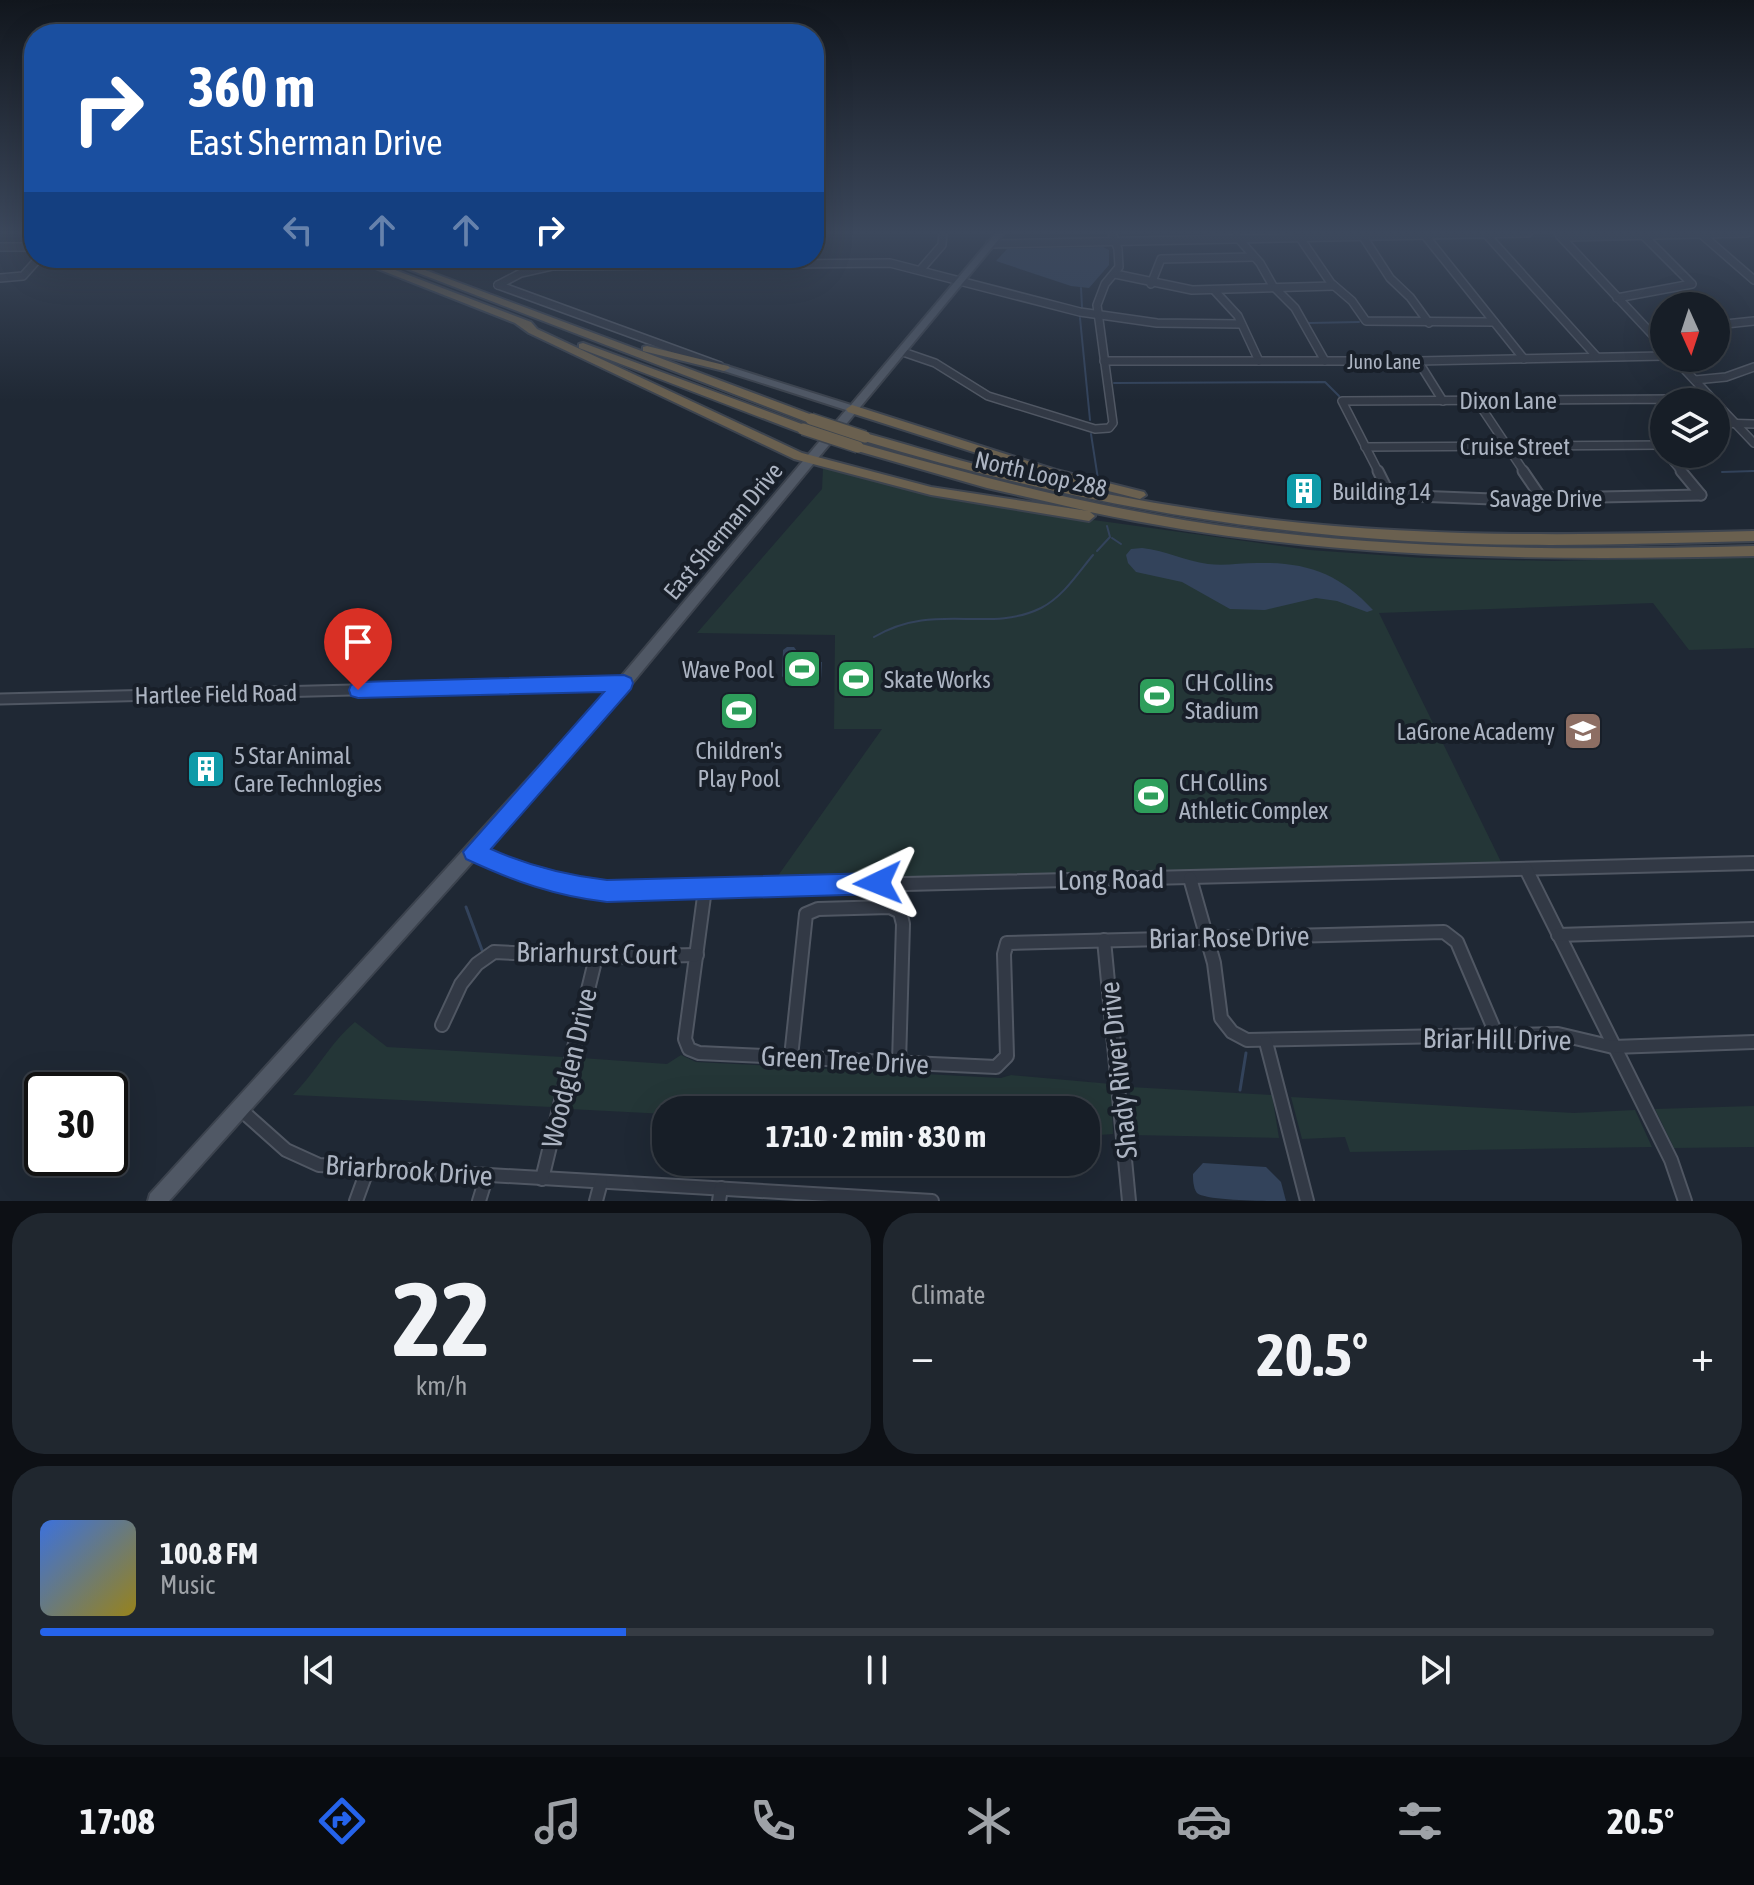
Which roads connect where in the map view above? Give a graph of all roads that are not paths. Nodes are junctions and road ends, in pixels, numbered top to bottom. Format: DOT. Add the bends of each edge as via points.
graph roads {
  1 [pos="436,289"];
  2 [pos="465,289"];
  3 [pos="510,289"];
  4 [pos="953,289"];
  5 [pos="996,289"];
  6 [pos="1104,289"];
  7 [pos="1180,289"];
  8 [pos="1272,289"];
  9 [pos="1275,289"];
  10 [pos="1338,289"];
  11 [pos="1402,289"];
  12 [pos="1468,289"];
  13 [pos="1540,289"];
  14 [pos="1609,289"];
  15 [pos="1674,289"];
  16 [pos="1214,290"];
  17 [pos="1617,298"];
  18 [pos="1098,314"];
  19 [pos="544,319"];
  20 [pos="519,321"];
  21 [pos="1754,321"];
  22 [pos="1494,322"];
  23 [pos="1429,323"];
  24 [pos="1241,324"];
  25 [pos="1730,324"];
  26 [pos="1650,329"];
  27 [pos="903,352"];
  28 [pos="1650,356"];
  29 [pos="1597,357"];
  30 [pos="1524,359"];
  31 [pos="1104,361"];
  32 [pos="1259,361"];
  33 [pos="1325,361"];
  34 [pos="1418,361"];
  35 [pos="1754,367"];
  36 [pos="724,368"];
  37 [pos="1687,372"];
  38 [pos="1695,380"];
  39 [pos="1703,388"];
  40 [pos="1443,401"];
  41 [pos="1477,401"];
  42 [pos="1650,401"];
  43 [pos="852,409"];
  44 [pos="1730,417"];
  45 [pos="1730,423"];
  46 [pos="1736,423"];
  47 [pos="807,424"];
  48 [pos="1754,424"];
  49 [pos="862,442"];
  50 [pos="1754,443"];
  51 [pos="1508,446"];
  52 [pos="1365,447"];
  53 [pos="1650,449"];
  54 [pos="811,460"];
  55 [pos="1679,468"];
  56 [pos="1542,499"];
  57 [pos="1310,528"];
  58 [pos="1244,534"];
  59 [pos="1754,536"];
  60 [pos="1754,551"];
  61 [pos="624,683"];
  62 [pos="0,699"];
  63 [pos="474,852"];
  64 [pos="1754,863"];
  65 [pos="1526,869"];
  66 [pos="1190,878"];
  67 [pos="705,889"];
  68 [pos="1754,929"];
  69 [pos="1558,935"];
  70 [pos="1206,937"];
  71 [pos="1104,940"];
  72 [pos="697,955"];
  73 [pos="596,957"];
  74 [pos="442,1025"];
  75 [pos="1497,1036"];
  76 [pos="1266,1042"];
  77 [pos="1754,1042"];
  78 [pos="1613,1047"];
  79 [pos="791,1057"];
  80 [pos="899,1063"];
  81 [pos="1003,1063"];
  82 [pos="240,1109"];
  83 [pos="368,1168"];
  84 [pos="487,1175"];
  85 [pos="542,1179"];
  86 [pos="601,1182"];
  87 [pos="720,1195"];
  88 [pos="840,1198"];
  89 [pos="157,1201"];
  90 [pos="356,1201"];
  91 [pos="479,1201"];
  92 [pos="596,1201"];
  93 [pos="932,1201"];
  94 [pos="1129,1201"];
  95 [pos="1307,1201"];
  96 [pos="1685,1201"];
  1 -- 20 [label="highway, North Loop 288"];
  2 -- 19 [label="highway, North Loop 288"];
  3 -- 36 [label="street"];
  4 -- 27 [label="main road, East Sherman Drive"];
  5 -- 18 [label="street"];
  6 -- 18 [label="street"];
  7 -- 16 [label="street"];
  8 -- 16 [label="street"];
  9 -- 33 [label="street" via="1295,308"];
  10 -- 23 [label="street" via="1368,322"];
  11 -- 23 [label="street"];
  12 -- 22 [label="street"];
  13 -- 29 [label="street"];
  14 -- 17 [label="street"];
  15 -- 17 [label="street"];
  16 -- 24 [label="street"];
  17 -- 26 [label="street"];
  18 -- 24 [label="street" via="1157,323"];
  18 -- 31 [label="street"];
  19 -- 36 [label="highway"];
  19 -- 47 [label="highway, North Loop 288"];
  20 -- 47 [label="highway, North Loop 288"];
  20 -- 54 [label="highway"];
  21 -- 25 [label="street"];
  22 -- 23 [label="street"];
  22 -- 30 [label="street"];
  24 -- 32 [label="street"];
  27 -- 31 [label="street" via="935,363 995,399 1095,429 1113,423"];
  27 -- 43 [label="main road, East Sherman Drive"];
  28 -- 29 [label="street, Juno Lane"];
  29 -- 30 [label="street, Juno Lane"];
  30 -- 34 [label="street, Juno Lane"];
  31 -- 32 [label="street, Juno Lane"];
  32 -- 33 [label="street, Juno Lane"];
  33 -- 34 [label="street, Juno Lane"];
  34 -- 40 [label="street"];
  35 -- 38 [label="street"];
  36 -- 43 [label="main road"];
  37 -- 38 [label="street"];
  38 -- 39 [label="street"];
  40 -- 41 [label="street, Dixon Lane"];
  40 -- 52 [label="street, Dixon Lane" via="1342,401"];
  41 -- 42 [label="street, Dixon Lane"];
  41 -- 51 [label="street"];
  43 -- 54 [label="main road, East Sherman Drive"];
  43 -- 57 [label="highway" via="1096,485"];
  44 -- 46 [label="street"];
  45 -- 46 [label="street"];
  46 -- 48 [label="street"];
  46 -- 50 [label="street"];
  47 -- 49 [label="highway, North Loop 288, bridge"];
  49 -- 57 [label="highway, North Loop 288" via="1066,490"];
  49 -- 58 [label="highway, North Loop 288" via="1032,495"];
  51 -- 52 [label="street, Cruise Street"];
  51 -- 53 [label="street, Cruise Street"];
  51 -- 56 [label="street"];
  52 -- 56 [label="street, Savage Drive" via="1390,495"];
  54 -- 58 [label="highway" via="973,500"];
  54 -- 61 [label="main road, East Sherman Drive"];
  55 -- 56 [label="street, Savage Drive" via="1701,495"];
  57 -- 59 [label="highway, North Loop 288" via="1486,540"];
  58 -- 60 [label="highway, North Loop 288" via="1454,552"];
  61 -- 62 [label="street, Hartlee Field Road"];
  61 -- 63 [label="main road, East Sherman Drive"];
  63 -- 67 [label="street, Long Road" via="524,875 566,886 607,891"];
  63 -- 82 [label="main road, East Sherman Drive"];
  64 -- 65 [label="street, Long Road"];
  65 -- 66 [label="street, Long Road"];
  65 -- 69 [label="street"];
  66 -- 67 [label="street, Long Road"];
  66 -- 70 [label="street"];
  67 -- 72 [label="street"];
  68 -- 69 [label="street"];
  69 -- 78 [label="street"];
  70 -- 71 [label="street, Briar Rose Drive"];
  70 -- 75 [label="street, Briar Rose Drive" via="1444,932 1452,936"];
  70 -- 76 [label="street, Briar Hill Drive" via="1219,1014 1240,1037"];
  71 -- 81 [label="street, Briar Rose Drive" via="1005,946"];
  71 -- 94 [label="street, Shady River Drive"];
  72 -- 73 [label="street, Briarhurst Court"];
  72 -- 79 [label="street, Green Tree Drive" via="687,1047 699,1053"];
  73 -- 74 [label="street, Briarhurst Court" via="492,953 450,999"];
  73 -- 85 [label="street, Woodglen Drive"];
  75 -- 76 [label="street, Briar Hill Drive"];
  75 -- 78 [label="street, Briar Hill Drive" via="1565,1035"];
  76 -- 95 [label="street"];
  77 -- 78 [label="street, Briar Hill Drive"];
  78 -- 96 [label="street" via="1671,1160"];
  79 -- 80 [label="street, Green Tree Drive"];
  79 -- 80 [label="street" via="803,921 808,913 890,907 902,915 903,924"];
  80 -- 81 [label="street, Green Tree Drive"];
  82 -- 83 [label="street, Briarbrook Drive" via="300,1160"];
  82 -- 89 [label="main road, East Sherman Drive"];
  83 -- 84 [label="street, Briarbrook Drive"];
  83 -- 90 [label="street"];
  84 -- 85 [label="street, Briarbrook Drive"];
  84 -- 91 [label="street"];
  85 -- 86 [label="street, Briarbrook Drive"];
  86 -- 87 [label="street, Briarbrook Drive"];
  86 -- 92 [label="street"];
  87 -- 88 [label="street, Briarbrook Drive"];
  88 -- 93 [label="street, Briarbrook Drive"];
}
